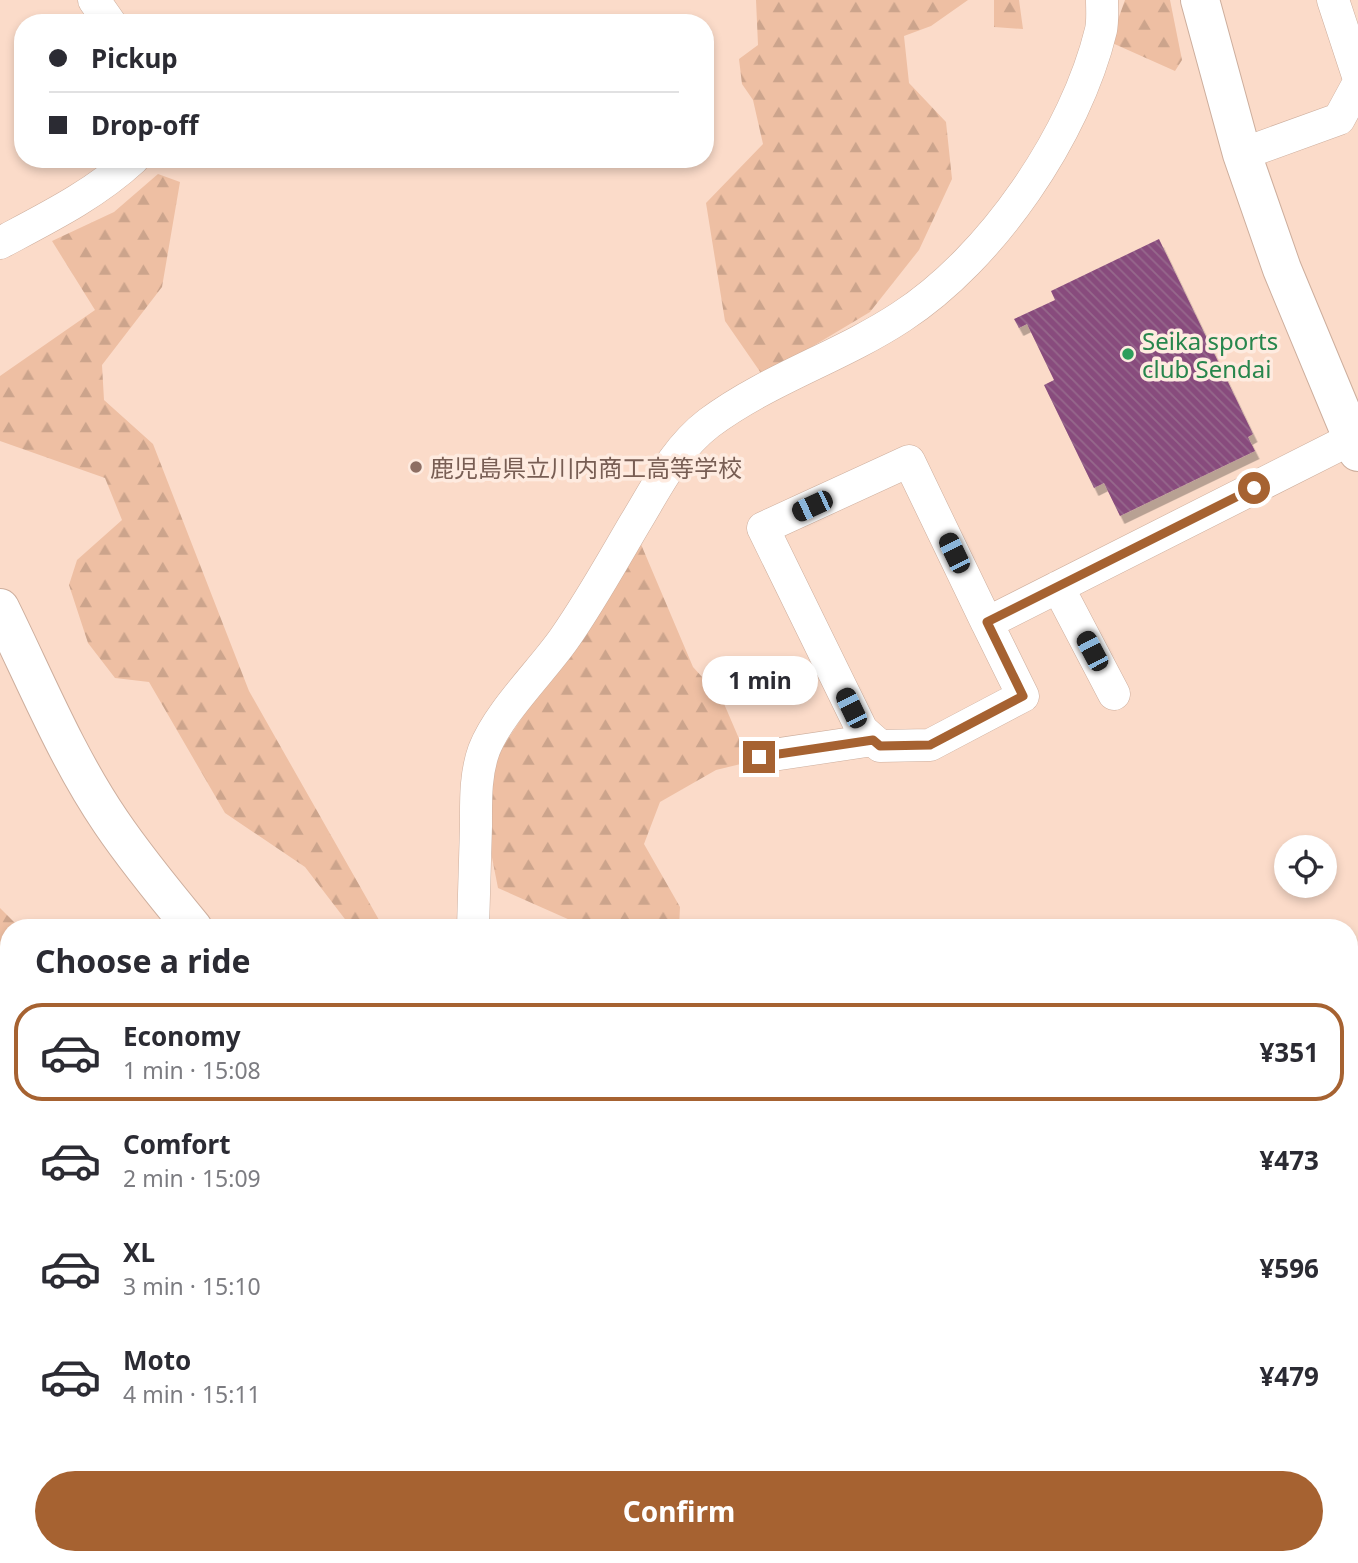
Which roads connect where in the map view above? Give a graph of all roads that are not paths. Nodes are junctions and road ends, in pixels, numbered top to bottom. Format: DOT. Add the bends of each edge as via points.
graph roads {
  1 [pos="1102,0"];
  2 [pos="1200,0"];
  3 [pos="1333,0"];
  4 [pos="1358,76"];
  5 [pos="1358,84"];
  6 [pos="1349,116"];
  7 [pos="1242,154"];
  8 [pos="123,168"];
  9 [pos="0,243"];
  10 [pos="1354,446"];
  11 [pos="1058,587"];
  12 [pos="0,608"];
  13 [pos="987,622"];
  14 [pos="1114,694"];
  15 [pos="873,740"];
  16 [pos="759,757"];
  17 [pos="186,919"];
  18 [pos="473,919"];
  1 -- 18 [label="street" via="1102,27 1079,95 1039,172 997,230 967,262 902,316 709,423 672,460 563,640 484,750 477,778"];
  2 -- 7 [label="street"];
  3 -- 4 [label="street"];
  5 -- 6 [label="street"];
  6 -- 7 [label="street"];
  7 -- 10 [label="street" via="1282,269"];
  8 -- 9 [label="street" via="73,205"];
  10 -- 11 [label="street"];
  11 -- 13 [label="street"];
  11 -- 14 [label="street"];
  12 -- 17 [label="street" via="72,756 109,820"];
  13 -- 15 [label="street" via="1023,696 930,745 880,746"];
  13 -- 15 [label="street" via="908,461 763,528 862,730"];
  15 -- 16 [label="street"];
}
